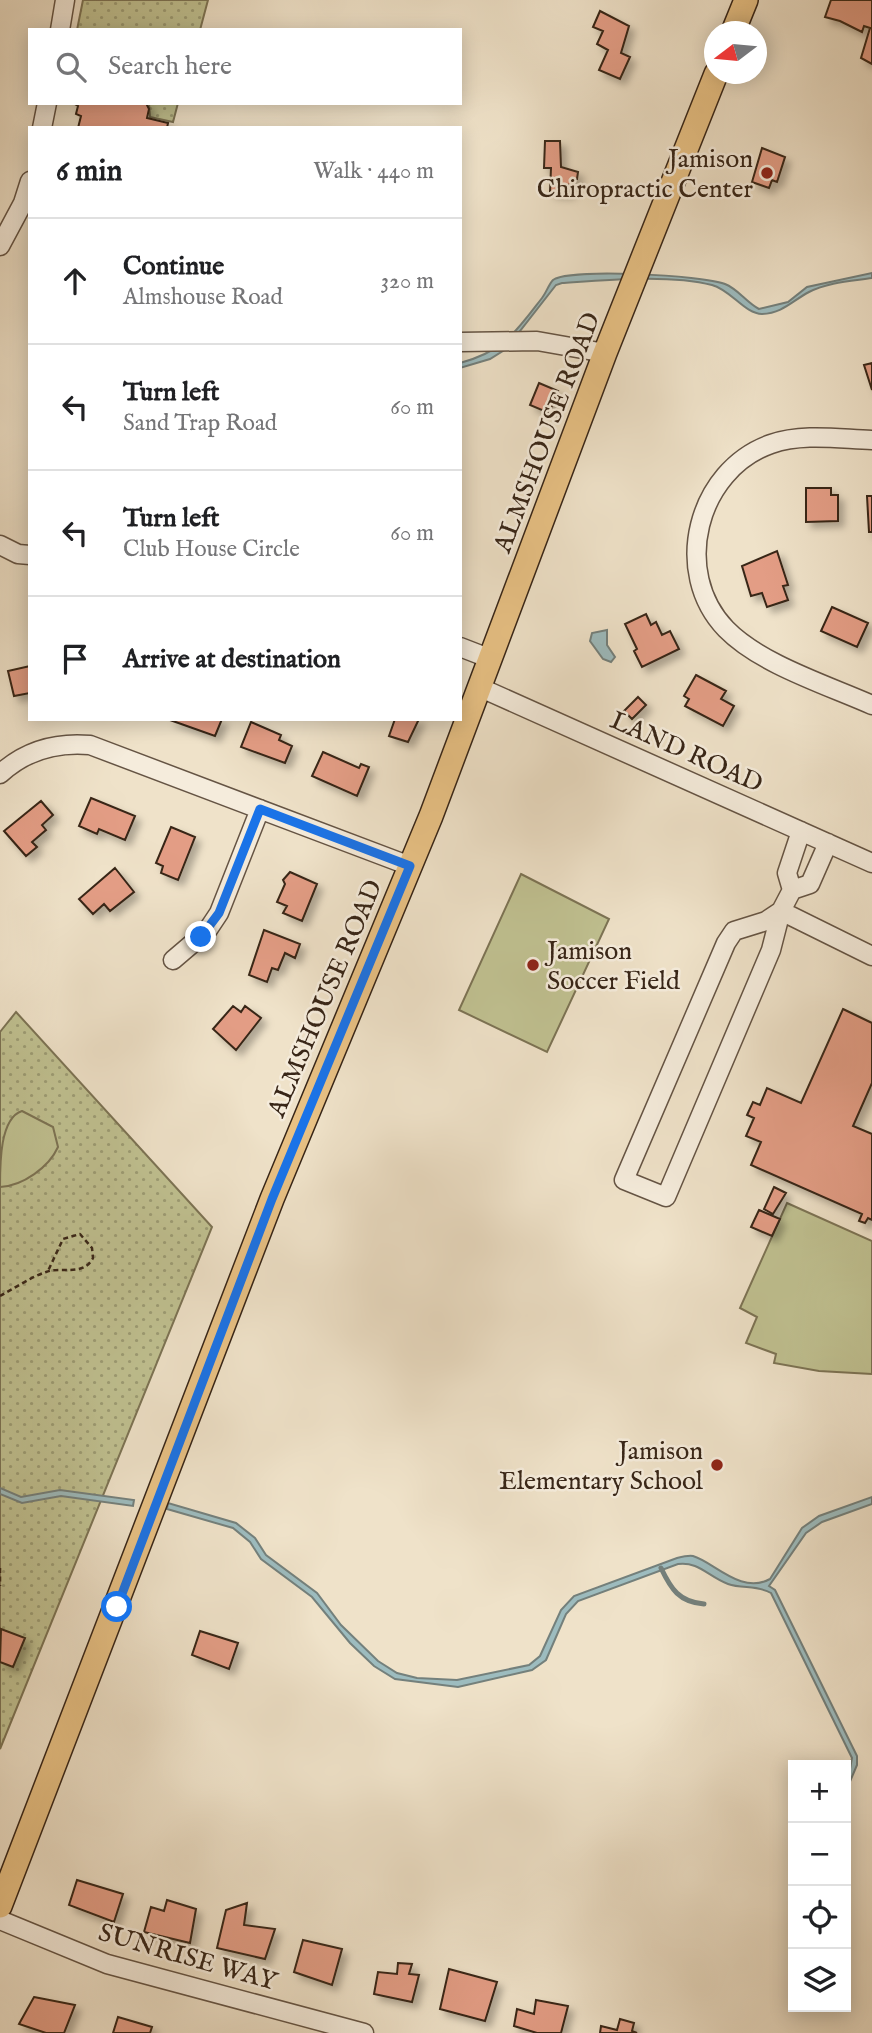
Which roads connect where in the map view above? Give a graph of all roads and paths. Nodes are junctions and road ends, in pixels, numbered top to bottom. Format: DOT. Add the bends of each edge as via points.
graph roads {
  1 [pos="65,0"];
  2 [pos="746,0"];
  3 [pos="737,21"];
  4 [pos="60,28"];
  5 [pos="712,84"];
  6 [pos="47,105"];
  7 [pos="42,126"];
  8 [pos="28,187"];
  9 [pos="0,246"];
  10 [pos="462,342"];
  11 [pos="605,353"];
  12 [pos="872,440"];
  13 [pos="1,546"];
  14 [pos="28,555"];
  15 [pos="462,648"];
  16 [pos="491,659"];
  17 [pos="481,688"];
  18 [pos="872,705"];
  19 [pos="0,774"];
  20 [pos="260,809"];
  21 [pos="801,831"];
  22 [pos="828,843"];
  23 [pos="872,863"];
  24 [pos="410,866"];
  25 [pos="792,890"];
  26 [pos="781,911"];
  27 [pos="872,956"];
  28 [pos="173,960"];
  29 [pos="48,1270"];
  30 [pos="0,1296"];
  31 [pos="0,1568"];
  32 [pos="0,1586"];
  33 [pos="0,1906"];
  34 [pos="0,1920"];
  35 [pos="364,2033"];
  1 -- 4 [label="street"];
  2 -- 3 [label="main road"];
  5 -- 11 [label="main road, ALMSHOUSE ROAD"];
  6 -- 7 [label="street"];
  8 -- 9 [label="street"];
  10 -- 11 [label="street" via="537,341"];
  11 -- 16 [label="main road, ALMSHOUSE ROAD"];
  12 -- 18 [label="street" via="787,439 746,458 712,492 696,551 705,597 715,616 741,643"];
  13 -- 14 [label="street"];
  15 -- 16 [label="street"];
  16 -- 17 [label="main road, ALMSHOUSE ROAD"];
  17 -- 21 [label="street, LAND ROAD"];
  17 -- 24 [label="main road, ALMSHOUSE ROAD"];
  19 -- 20 [label="street" via="36,750 90,745"];
  20 -- 24 [label="street"];
  20 -- 28 [label="street" via="213,923"];
  21 -- 22 [label="street, LAND ROAD"];
  21 -- 25 [label="street" via="787,873"];
  22 -- 23 [label="street, LAND ROAD"];
  22 -- 25 [label="street" via="810,884"];
  24 -- 33 [label="main road, ALMSHOUSE ROAD" via="295,1140"];
  25 -- 26 [label="street"];
  26 -- 26 [label="street" via="734,931 726,943 624,1180 666,1197 771,950"];
  26 -- 27 [label="street"];
  29 -- 29 [label="path" via="63,1239 80,1234 87,1240 93,1258 89,1265"];
  29 -- 30 [label="path"];
  31 -- 32 [label="path"];
  34 -- 35 [label="street, SUNRISE WAY" via="107,1964"];
}
